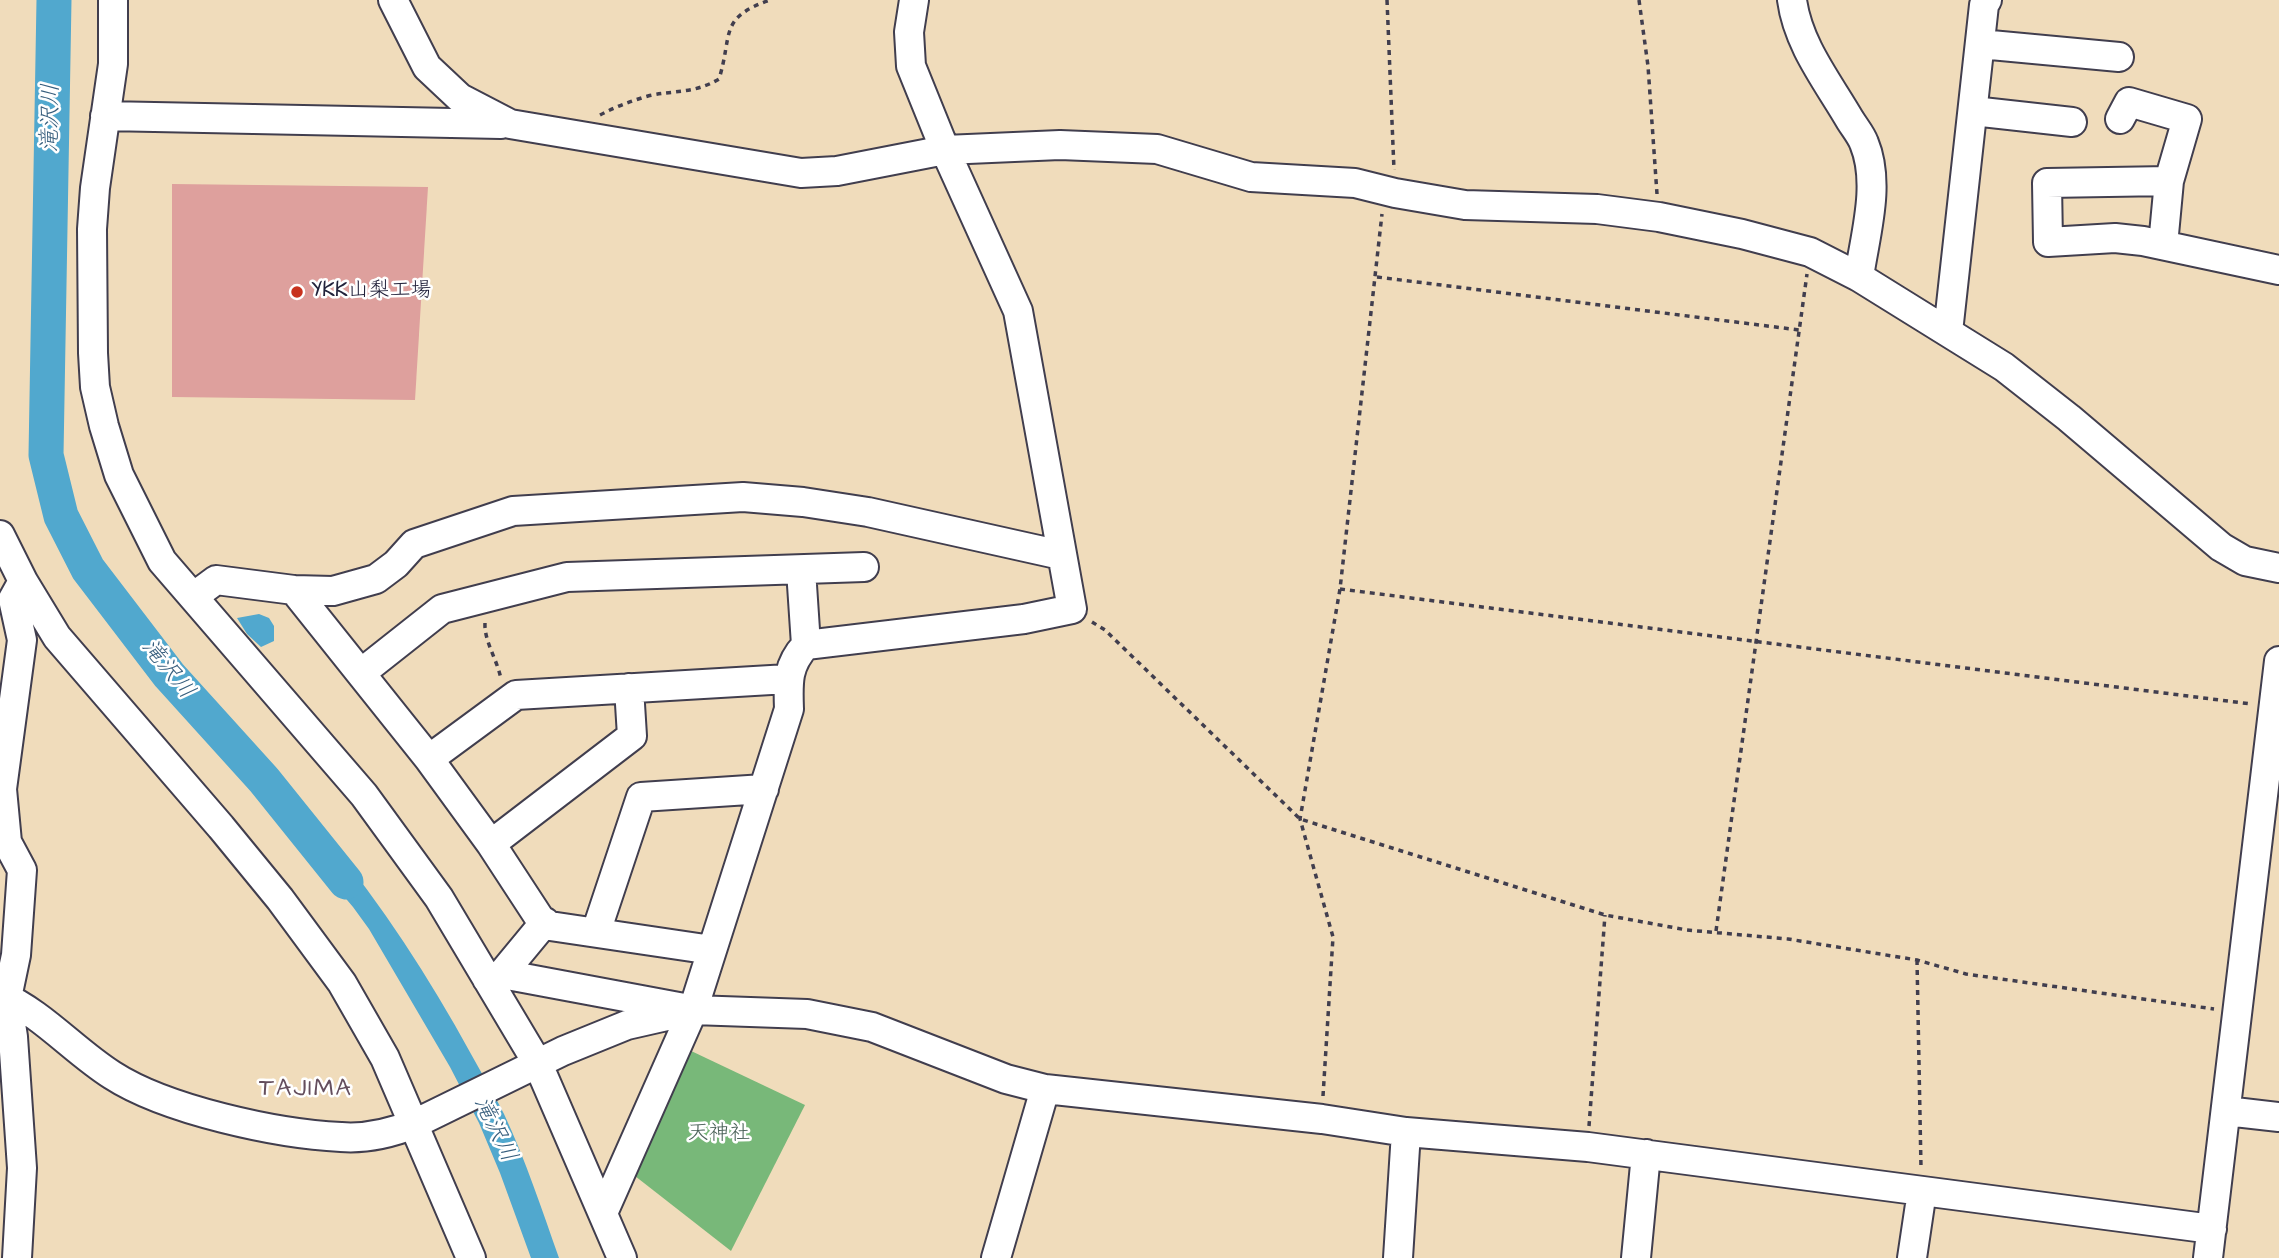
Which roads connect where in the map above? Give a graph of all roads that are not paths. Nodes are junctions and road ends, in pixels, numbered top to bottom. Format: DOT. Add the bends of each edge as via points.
graph roads {
  1 [pos="113,0"];
  2 [pos="393,0"];
  3 [pos="914,0"];
  4 [pos="1792,0"];
  5 [pos="1987,0"];
  6 [pos="1980,44"];
  7 [pos="2119,57"];
  8 [pos="1973,111"];
  9 [pos="105,116"];
  10 [pos="2120,119"];
  11 [pos="2072,121"];
  12 [pos="510,124"];
  13 [pos="946,150"];
  14 [pos="2169,181"];
  15 [pos="2163,245"];
  16 [pos="2279,270"];
  17 [pos="1859,277"];
  18 [pos="1948,332"];
  19 [pos="0,536"];
  20 [pos="1061,555"];
  21 [pos="864,568"];
  22 [pos="2279,568"];
  23 [pos="801,570"];
  24 [pos="23,582"];
  25 [pos="294,590"];
  26 [pos="193,597"];
  27 [pos="806,645"];
  28 [pos="2279,661"];
  29 [pos="361,673"];
  30 [pos="788,679"];
  31 [pos="629,688"];
  32 [pos="429,759"];
  33 [pos="1,789"];
  34 [pos="764,789"];
  35 [pos="491,844"];
  36 [pos="545,922"];
  37 [pos="596,932"];
  38 [pos="712,950"];
  39 [pos="495,976"];
  40 [pos="4,997"];
  41 [pos="694,1010"];
  42 [pos="532,1067"];
  43 [pos="1045,1089"];
  44 [pos="2226,1111"];
  45 [pos="2279,1117"];
  46 [pos="423,1121"];
  47 [pos="1406,1132"];
  48 [pos="1646,1154"];
  49 [pos="11,1168"];
  50 [pos="1922,1191"];
  51 [pos="603,1213"];
  52 [pos="2212,1229"];
  53 [pos="17,1258"];
  54 [pos="471,1258"];
  55 [pos="622,1258"];
  56 [pos="996,1258"];
  57 [pos="1398,1258"];
  58 [pos="1636,1258"];
  59 [pos="1912,1258"];
  60 [pos="2208,1258"];
  1 -- 9 [label="street" via="113,64"];
  2 -- 12 [label="street" via="427,67 460,98"];
  3 -- 13 [label="street" via="909,32 911,66"];
  4 -- 17 [label="street" via="1807,48 1864,144 1870,167 1871,195"];
  5 -- 6 [label="street"];
  6 -- 7 [label="street"];
  6 -- 8 [label="street"];
  8 -- 11 [label="street"];
  8 -- 18 [label="street"];
  9 -- 12 [label="street"];
  9 -- 26 [label="street" via="92,229 96,387 119,475 162,561"];
  10 -- 14 [label="street" via="2129,102 2187,119"];
  12 -- 13 [label="street" via="801,173 837,171"];
  13 -- 17 [label="street" via="1060,145 1157,149 1251,177 1355,183 1465,205 1597,209 1659,217 1810,252"];
  13 -- 20 [label="street" via="1018,311"];
  14 -- 15 [label="street"];
  14 -- 15 [label="street" via="2046,183 2048,242 2115,238"];
  15 -- 16 [label="street"];
  17 -- 18 [label="street"];
  18 -- 22 [label="street" via="2004,367 2069,418 2221,547 2245,561"];
  19 -- 24 [label="street"];
  20 -- 25 [label="street" via="868,512 743,498 513,511 414,544 376,579 333,591"];
  20 -- 27 [label="street" via="1072,609"];
  21 -- 23 [label="street"];
  23 -- 27 [label="street"];
  23 -- 29 [label="street" via="567,577 442,610"];
  24 -- 33 [label="street" via="13,599 22,640"];
  24 -- 46 [label="street" via="57,637 280,899 334,972"];
  25 -- 26 [label="street" via="216,580"];
  25 -- 29 [label="street"];
  26 -- 39 [label="street" via="364,795"];
  27 -- 30 [label="street" via="795,656"];
  28 -- 44 [label="street"];
  29 -- 32 [label="street"];
  30 -- 31 [label="street"];
  30 -- 34 [label="street" via="789,709"];
  31 -- 32 [label="street" via="516,695"];
  31 -- 35 [label="street" via="632,736"];
  32 -- 35 [label="street"];
  33 -- 40 [label="street" via="8,842 22,870 16,955"];
  34 -- 37 [label="street" via="641,797"];
  34 -- 38 [label="street"];
  35 -- 36 [label="street"];
  36 -- 37 [label="street"];
  36 -- 39 [label="street"];
  37 -- 38 [label="street"];
  38 -- 41 [label="street"];
  39 -- 41 [label="street"];
  39 -- 42 [label="street"];
  40 -- 46 [label="street" via="113,1075 147,1094 207,1113 344,1138 389,1133"];
  40 -- 49 [label="street" via="13,1037"];
  41 -- 42 [label="street" via="627,1026"];
  41 -- 43 [label="street" via="807,1014 872,1027 1006,1079"];
  41 -- 51 [label="street"];
  42 -- 46 [label="street"];
  42 -- 51 [label="street"];
  43 -- 47 [label="street"];
  43 -- 56 [label="street"];
  44 -- 45 [label="street"];
  44 -- 52 [label="street"];
  46 -- 54 [label="street"];
  47 -- 48 [label="street"];
  47 -- 57 [label="street"];
  48 -- 50 [label="street"];
  48 -- 58 [label="street"];
  49 -- 53 [label="street"];
  50 -- 52 [label="street"];
  50 -- 59 [label="street"];
  51 -- 55 [label="street"];
  52 -- 60 [label="street"];
}
